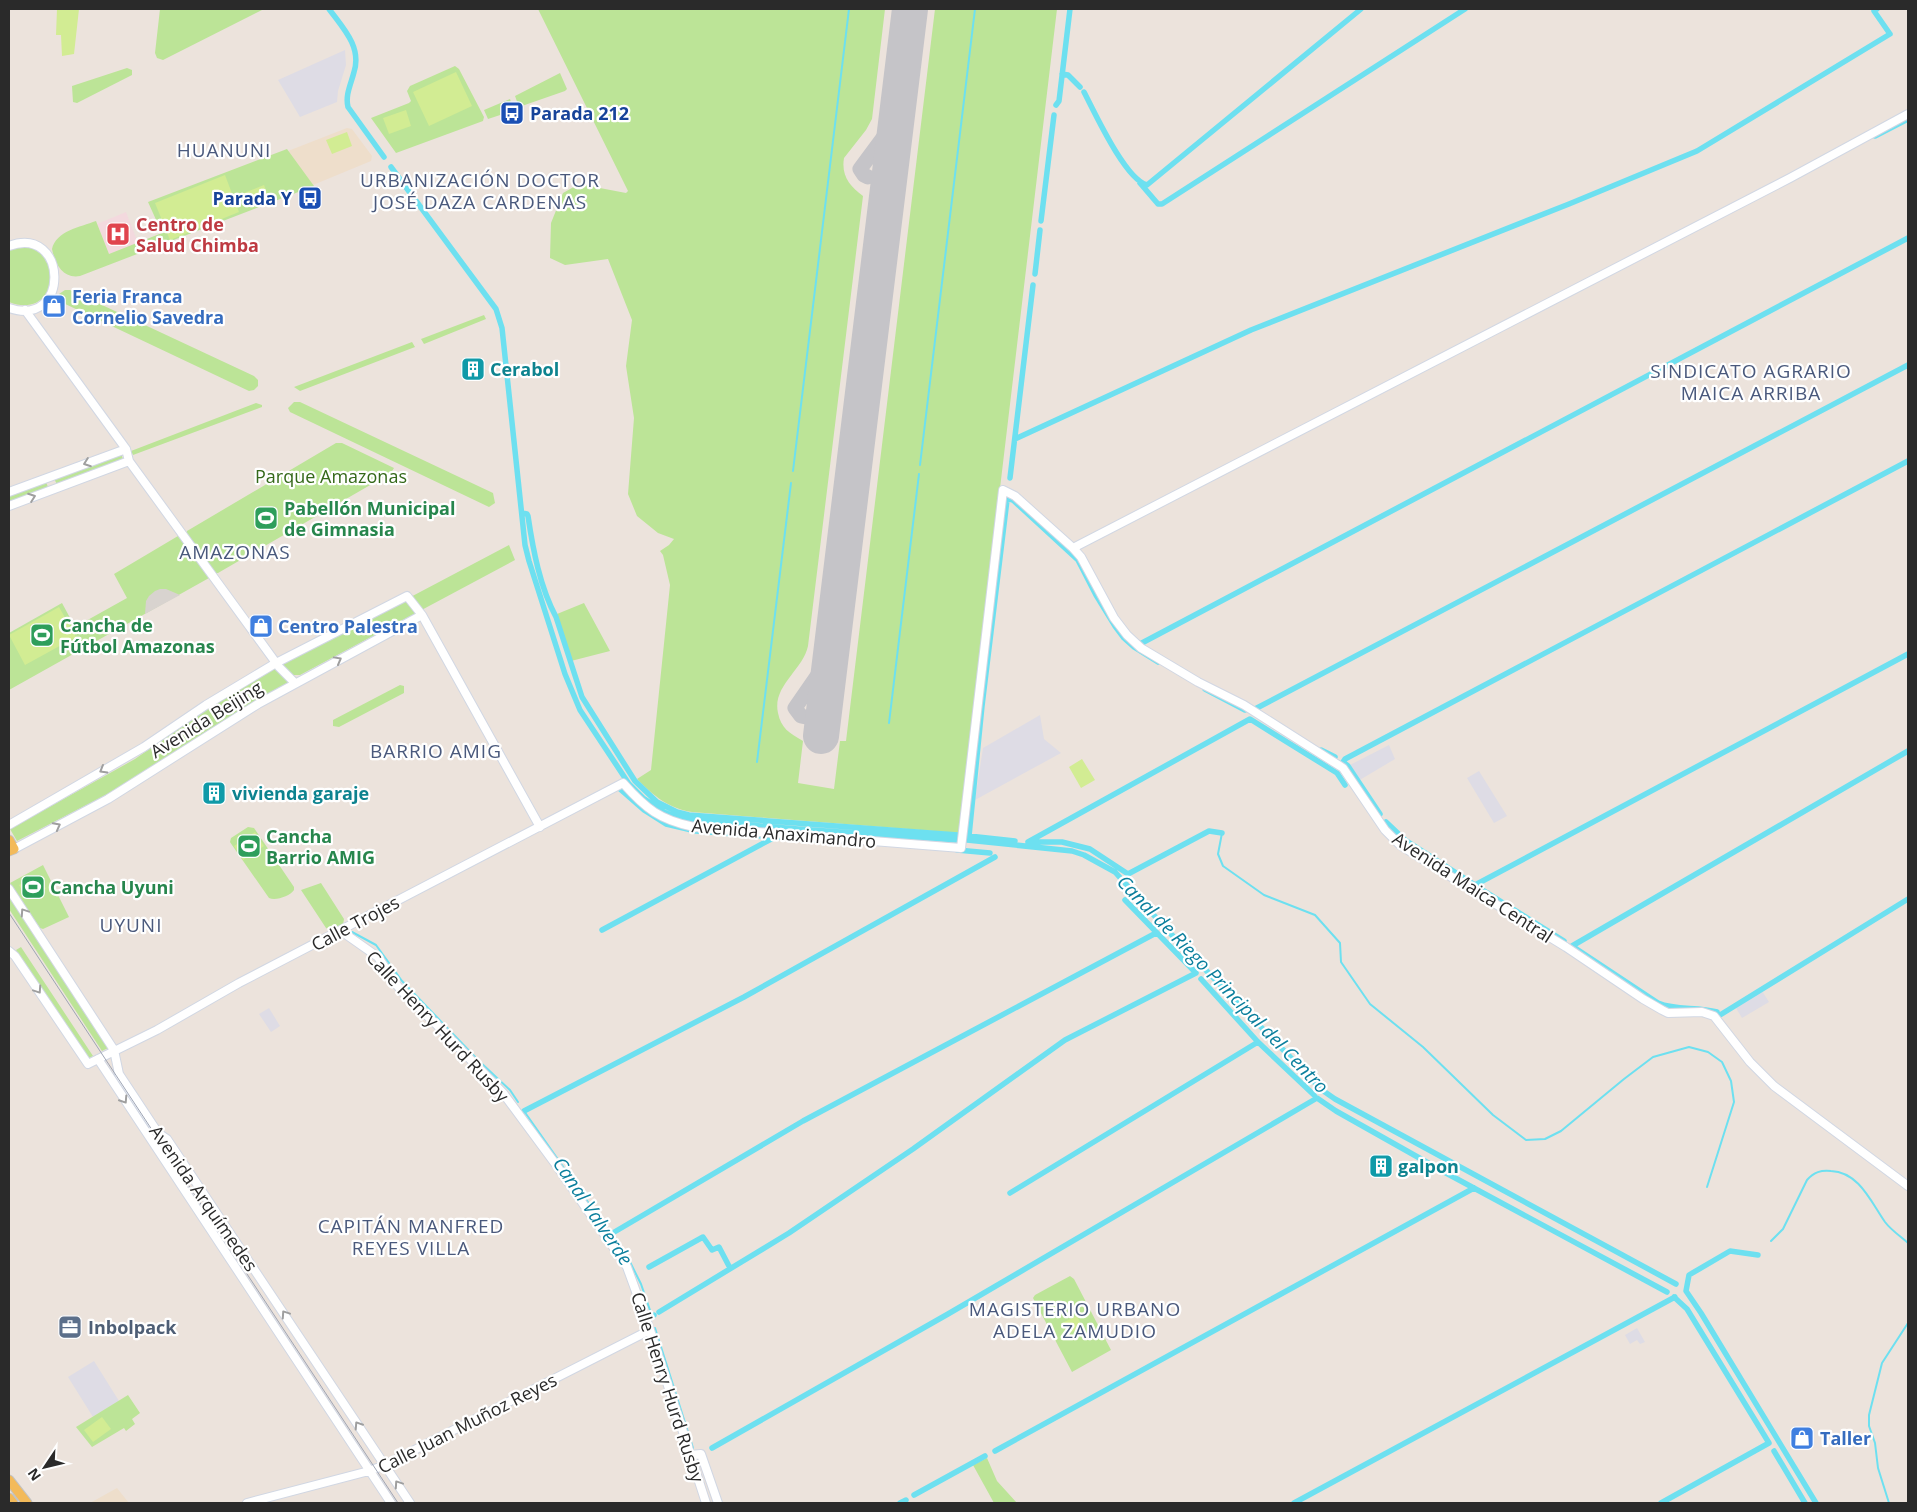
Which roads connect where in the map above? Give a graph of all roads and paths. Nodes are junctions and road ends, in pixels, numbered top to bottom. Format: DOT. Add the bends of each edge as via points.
graph roads {
  1 [pos="1908,114"];
  2 [pos="9,246"];
  3 [pos="9,308"];
  4 [pos="25,310"];
  5 [pos="126,449"];
  6 [pos="129,461"];
  7 [pos="9,492"];
  8 [pos="9,506"];
  9 [pos="1073,548"];
  10 [pos="422,615"];
  11 [pos="276,663"];
  12 [pos="295,683"];
  13 [pos="623,783"];
  14 [pos="9,825"];
  15 [pos="540,827"];
  16 [pos="9,840"];
  17 [pos="961,846"];
  18 [pos="10,850"];
  19 [pos="9,888"];
  20 [pos="341,931"];
  21 [pos="9,951"];
  22 [pos="114,1050"];
  23 [pos="98,1059"];
  24 [pos="1908,1186"];
  25 [pos="650,1330"];
  26 [pos="690,1455"];
  27 [pos="385,1466"];
  28 [pos="369,1472"];
  29 [pos="9,1480"];
  30 [pos="9,1498"];
  31 [pos="13,1503"];
  32 [pos="27,1503"];
  33 [pos="247,1503"];
  34 [pos="391,1503"];
  35 [pos="410,1503"];
  36 [pos="706,1503"];
  37 [pos="718,1503"];
  1 -- 9 [label="street"];
  2 -- 4 [label="street" via="22,243 38,248 51,260 55,270 54,288 48,298 40,306"];
  3 -- 4 [label="street"];
  4 -- 5 [label="street"];
  5 -- 6 [label="street"];
  5 -- 7 [label="street, one-way"];
  8 -- 6 [label="street, one-way"];
  6 -- 11 [label="street"];
  9 -- 17 [label="street, Avenida Maica Central" via="1015,496 1003,490"];
  9 -- 24 [label="street, Avenida Maica Central" via="1114,618 1141,648 1244,705 1344,768 1385,830 1400,845 1662,1010 1668,1013 1702,1012 1714,1016 1750,1062 1774,1086"];
  10 -- 11 [label="street, Avenida Beijing" via="407,596"];
  12 -- 10 [label="street, Avenida Beijing, one-way"];
  10 -- 15 [label="street"];
  11 -- 12 [label="street"];
  11 -- 14 [label="street, Avenida Beijing, one-way" via="206,704 144,747"];
  18 -- 12 [label="street, Avenida Beijing, one-way" via="108,799"];
  13 -- 15 [label="street, Calle Trojes"];
  13 -- 17 [label="street, Avenida Anaximandro" via="645,806 677,824"];
  15 -- 20 [label="street, Calle Trojes"];
  16 -- 18 [label="main road"];
  22 -- 19 [label="street, Avenida Arquímedes, one-way"];
  20 -- 22 [label="street, Calle Trojes" via="239,983 158,1030"];
  20 -- 25 [label="street, Calle Henry Hurd Rusby" via="378,956 407,997 503,1093 627,1267"];
  21 -- 23 [label="street, Calle Trojes, one-way" via="88,1064"];
  22 -- 23 [label="street, Calle Trojes"];
  27 -- 22 [label="street, Avenida Arquímedes, one-way" via="206,1196 166,1138 158,1133 120,1074"];
  23 -- 28 [label="street, Avenida Arquímedes, one-way"];
  25 -- 26 [label="street, Calle Henry Hurd Rusby"];
  25 -- 27 [label="street, Calle Juan Muñoz Reyes"];
  26 -- 36 [label="street, Calle Henry Hurd Rusby"];
  26 -- 37 [label="street, Calle Henry Hurd Rusby" via="701,1454"];
  27 -- 28 [label="street, Calle Juan Muñoz Reyes"];
  35 -- 27 [label="street, Avenida Arquímedes, one-way"];
  28 -- 33 [label="street, Calle Juan Muñoz Reyes"];
  28 -- 34 [label="street, Avenida Arquímedes"];
  29 -- 32 [label="main road"];
  30 -- 31 [label="main road"];
}
